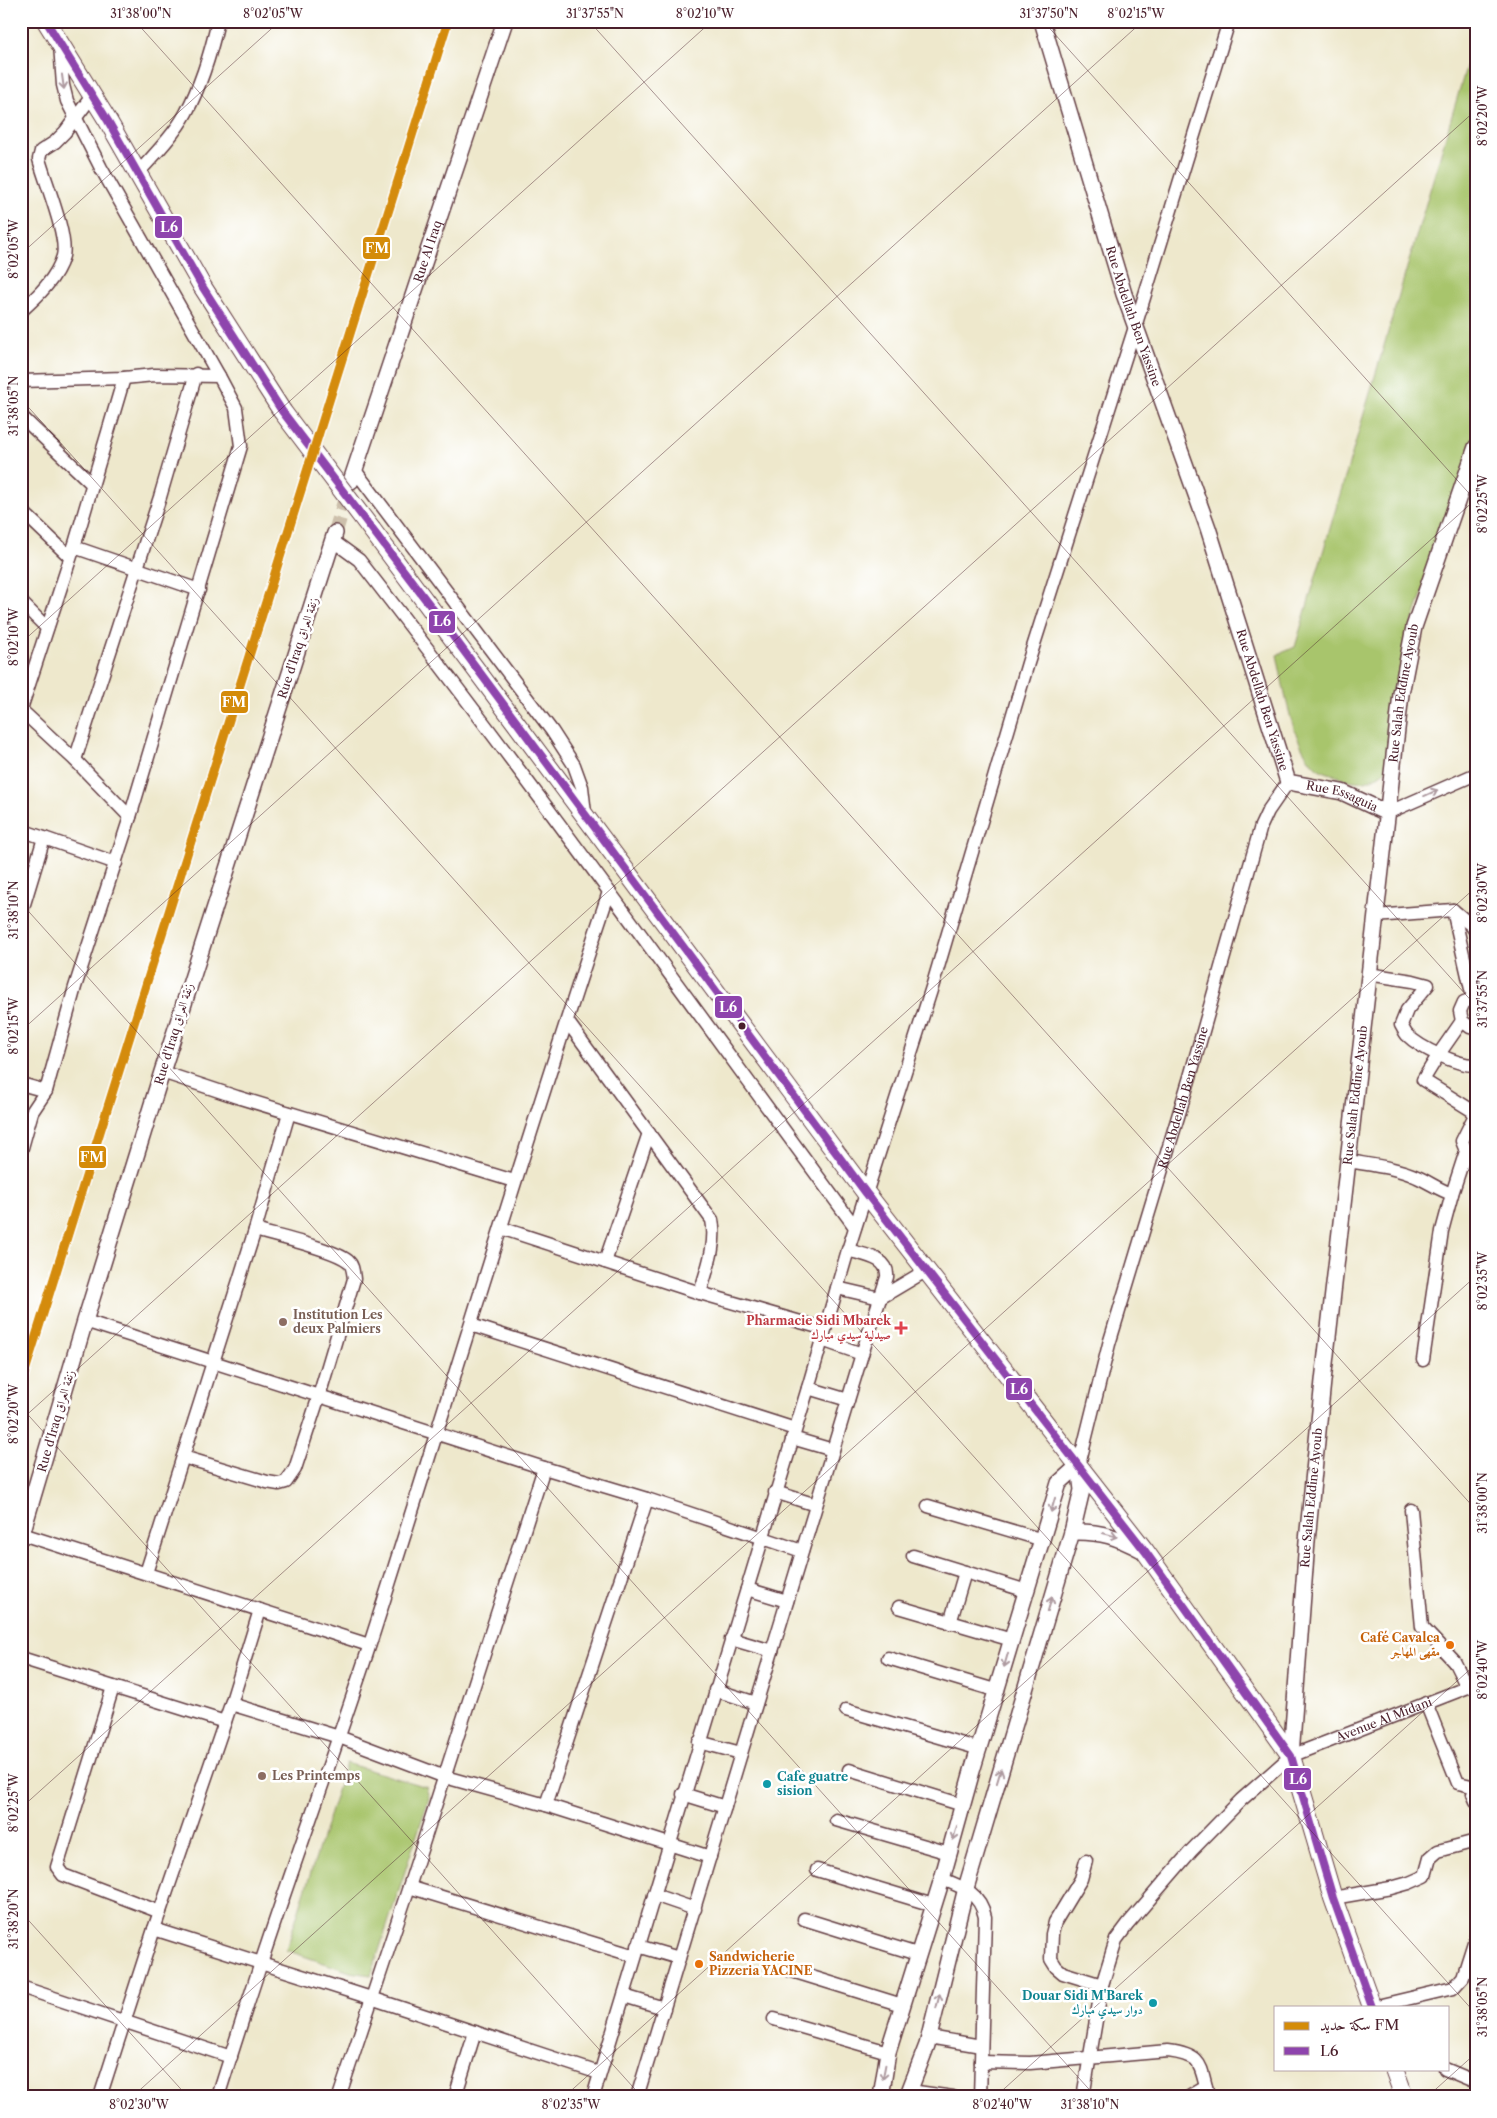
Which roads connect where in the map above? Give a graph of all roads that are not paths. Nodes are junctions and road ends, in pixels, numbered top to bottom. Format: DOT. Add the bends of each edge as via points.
graph roads {
  1 [pos="46,21"];
  2 [pos="218,21"];
  3 [pos="505,21"];
  4 [pos="1042,21"];
  5 [pos="1229,21"];
  6 [pos="60,44"];
  7 [pos="92,96"];
  8 [pos="76,118"];
  9 [pos="138,173"];
  10 [pos="21,312"];
  11 [pos="1135,327"];
  12 [pos="196,374"];
  13 [pos="219,376"];
  14 [pos="124,378"];
  15 [pos="21,381"];
  16 [pos="21,416"];
  17 [pos="1476,447"];
  18 [pos="352,475"];
  19 [pos="92,483"];
  20 [pos="21,510"];
  21 [pos="334,537"];
  22 [pos="72,552"];
  23 [pos="137,569"];
  24 [pos="199,590"];
  25 [pos="21,602"];
  26 [pos="47,628"];
  27 [pos="21,709"];
  28 [pos="75,760"];
  29 [pos="1476,774"];
  30 [pos="1288,782"];
  31 [pos="584,813"];
  32 [pos="1386,813"];
  33 [pos="130,817"];
  34 [pos="21,830"];
  35 [pos="44,838"];
  36 [pos="116,863"];
  37 [pos="609,892"];
  38 [pos="1453,910"];
  39 [pos="21,914"];
  40 [pos="1375,916"];
  41 [pos="1476,932"];
  42 [pos="1368,974"];
  43 [pos="1475,998"];
  44 [pos="567,1021"];
  45 [pos="1462,1021"];
  46 [pos="1475,1030"];
  47 [pos="1438,1054"];
  48 [pos="1476,1065"];
  49 [pos="162,1072"];
  50 [pos="21,1084"];
  51 [pos="46,1091"];
  52 [pos="289,1113"];
  53 [pos="1476,1113"];
  54 [pos="648,1133"];
  55 [pos="21,1151"];
  56 [pos="1348,1161"];
  57 [pos="514,1181"];
  58 [pos="866,1193"];
  59 [pos="1452,1194"];
  60 [pos="855,1227"];
  61 [pos="501,1228"];
  62 [pos="255,1230"];
  63 [pos="848,1250"];
  64 [pos="605,1262"];
  65 [pos="927,1270"];
  66 [pos="837,1288"];
  67 [pos="700,1293"];
  68 [pos="880,1298"];
  69 [pos="85,1321"];
  70 [pos="472,1326"];
  71 [pos="824,1334"];
  72 [pos="862,1354"];
  73 [pos="1423,1360"];
  74 [pos="213,1362"];
  75 [pos="808,1388"];
  76 [pos="320,1396"];
  77 [pos="848,1400"];
  78 [pos="435,1432"];
  79 [pos="793,1433"];
  80 [pos="832,1450"];
  81 [pos="183,1457"];
  82 [pos="1079,1465"];
  83 [pos="544,1468"];
  84 [pos="775,1492"];
  85 [pos="647,1499"];
  86 [pos="816,1505"];
  87 [pos="928,1506"];
  88 [pos="1411,1510"];
  89 [pos="1072,1532"];
  90 [pos="22,1536"];
  91 [pos="762,1538"];
  92 [pos="1043,1540"];
  93 [pos="802,1551"];
  94 [pos="1144,1551"];
  95 [pos="913,1556"];
  96 [pos="965,1572"];
  97 [pos="146,1573"];
  98 [pos="747,1589"];
  99 [pos="1027,1591"];
  100 [pos="787,1601"];
  101 [pos="899,1607"];
  102 [pos="260,1610"];
  103 [pos="950,1623"];
  104 [pos="731,1639"];
  105 [pos="1012,1640"];
  106 [pos="370,1645"];
  107 [pos="772,1651"];
  108 [pos="21,1658"];
  109 [pos="888,1658"];
  110 [pos="1472,1686"];
  111 [pos="113,1687"];
  112 [pos="715,1690"];
  113 [pos="998,1691"];
  114 [pos="756,1703"];
  115 [pos="1426,1703"];
  116 [pos="231,1704"];
  117 [pos="846,1710"];
  118 [pos="225,1722"];
  119 [pos="339,1737"];
  120 [pos="699,1742"];
  121 [pos="980,1749"];
  122 [pos="741,1753"];
  123 [pos="1291,1756"];
  124 [pos="849,1770"];
  125 [pos="445,1777"];
  126 [pos="1476,1788"];
  127 [pos="684,1794"];
  128 [pos="1476,1802"];
  129 [pos="546,1805"];
  130 [pos="963,1805"];
  131 [pos="725,1807"];
  132 [pos="836,1820"];
  133 [pos="1476,1841"];
  134 [pos="669,1844"];
  135 [pos="949,1853"];
  136 [pos="710,1857"];
  137 [pos="1086,1861"];
  138 [pos="816,1870"];
  139 [pos="942,1879"];
  140 [pos="409,1887"];
  141 [pos="966,1888"];
  142 [pos="654,1896"];
  143 [pos="1334,1898"];
  144 [pos="934,1905"];
  145 [pos="695,1909"];
  146 [pos="160,1912"];
  147 [pos="804,1920"];
  148 [pos="154,1929"];
  149 [pos="1476,1936"];
  150 [pos="637,1951"];
  151 [pos="917,1954"];
  152 [pos="679,1958"];
  153 [pos="260,1964"];
  154 [pos="789,1970"];
  155 [pos="1102,1985"];
  156 [pos="21,1987"];
  157 [pos="624,1996"];
  158 [pos="371,1998"];
  159 [pos="902,2005"];
  160 [pos="1373,2006"];
  161 [pos="1377,2006"];
  162 [pos="664,2008"];
  163 [pos="774,2019"];
  164 [pos="125,2023"];
  165 [pos="475,2032"];
  166 [pos="929,2037"];
  167 [pos="981,2046"];
  168 [pos="888,2052"];
  169 [pos="231,2057"];
  170 [pos="1088,2059"];
  171 [pos="981,2062"];
  172 [pos="1394,2070"];
  173 [pos="1447,2070"];
  174 [pos="599,2074"];
  175 [pos="1476,2082"];
  176 [pos="1208,2092"];
  177 [pos="908,2094"];
  178 [pos="594,2096"];
  179 [pos="100,2097"];
  180 [pos="218,2097"];
  181 [pos="339,2097"];
  182 [pos="455,2097"];
  183 [pos="637,2097"];
  184 [pos="881,2097"];
  185 [pos="953,2097"];
  186 [pos="980,2097"];
  187 [pos="1083,2097"];
  188 [pos="1189,2097"];
  189 [pos="1404,2097"];
  1 -- 6 [label="main road"];
  2 -- 9 [label="street" via="203,74 186,114"];
  3 -- 18 [label="street, Rue Al Iraq"];
  4 -- 11 [label="street, Rue Abdellah Ben Yassine"];
  5 -- 11 [label="street"];
  6 -- 7 [label="main road"];
  6 -- 8 [label="street, one-way" via="63,85"];
  7 -- 8 [label="street"];
  7 -- 9 [label="main road"];
  8 -- 10 [label="street" via="40,154 63,243 63,256 47,285"];
  8 -- 13 [label="street"];
  9 -- 31 [label="main road, bridge" via="202,286 282,411"];
  11 -- 30 [label="street, Rue Abdellah Ben Yassine" via="1208,528"];
  11 -- 58 [label="street" via="1028,663 933,984"];
  12 -- 13 [label="street"];
  12 -- 14 [label="street"];
  12 -- 23 [label="street"];
  13 -- 24 [label="street" via="236,408 241,446"];
  14 -- 15 [label="street"];
  14 -- 19 [label="street"];
  16 -- 19 [label="street"];
  17 -- 32 [label="street, Rue Salah Eddine Ayoub" via="1410,643"];
  18 -- 31 [label="street" via="552,731 574,765 582,787"];
  19 -- 22 [label="street"];
  20 -- 22 [label="street"];
  21 -- 37 [label="street" via="367,571"];
  21 -- 49 [label="street, Rue d'Iraq زنقة العراق"];
  22 -- 23 [label="street"];
  22 -- 26 [label="street"];
  23 -- 24 [label="street"];
  23 -- 28 [label="street"];
  24 -- 33 [label="street"];
  25 -- 26 [label="street"];
  26 -- 27 [label="street"];
  27 -- 28 [label="street"];
  28 -- 33 [label="street"];
  32 -- 29 [label="street, Rue Essaguia, one-way"];
  30 -- 32 [label="street, Rue Essaguia" via="1342,792"];
  30 -- 82 [label="street, Rue Abdellah Ben Yassine" via="1261,826 1190,1077 1109,1344"];
  31 -- 58 [label="main road"];
  32 -- 40 [label="street, Rue Salah Eddine Ayoub"];
  33 -- 36 [label="street"];
  34 -- 35 [label="street"];
  35 -- 36 [label="street"];
  35 -- 39 [label="street"];
  36 -- 51 [label="street" via="75,987"];
  37 -- 44 [label="street"];
  37 -- 60 [label="street"];
  38 -- 40 [label="street"];
  38 -- 41 [label="street"];
  38 -- 43 [label="street"];
  40 -- 42 [label="street, Rue Salah Eddine Ayoub"];
  42 -- 47 [label="street" via="1428,985 1407,1010 1401,1025 1407,1035"];
  42 -- 56 [label="street, Rue Salah Eddine Ayoub"];
  43 -- 45 [label="street" via="1468,999 1461,1006"];
  44 -- 54 [label="street"];
  44 -- 57 [label="street"];
  45 -- 46 [label="street"];
  45 -- 47 [label="street"];
  47 -- 48 [label="street"];
  47 -- 53 [label="street" via="1423,1080"];
  49 -- 52 [label="street"];
  49 -- 69 [label="street, Rue d'Iraq زنقة العراق"];
  50 -- 51 [label="street"];
  51 -- 55 [label="street" via="32,1112"];
  52 -- 57 [label="street"];
  52 -- 62 [label="street"];
  53 -- 59 [label="street" via="1462,1141 1466,1151"];
  54 -- 64 [label="street"];
  54 -- 67 [label="street" via="712,1220 715,1231"];
  56 -- 59 [label="street" via="1383,1166 1416,1176"];
  56 -- 123 [label="street, Rue Salah Eddine Ayoub" via="1307,1541"];
  57 -- 61 [label="street"];
  58 -- 60 [label="street"];
  58 -- 65 [label="main road"];
  59 -- 73 [label="street" via="1442,1231"];
  60 -- 63 [label="street"];
  61 -- 64 [label="street"];
  61 -- 70 [label="street"];
  62 -- 74 [label="street"];
  62 -- 76 [label="street" via="350,1262 354,1279"];
  63 -- 66 [label="street"];
  63 -- 68 [label="street" via="885,1265 887,1277"];
  64 -- 67 [label="street"];
  65 -- 68 [label="street"];
  65 -- 82 [label="main road"];
  66 -- 68 [label="street"];
  66 -- 71 [label="street"];
  67 -- 71 [label="street"];
  68 -- 72 [label="street"];
  69 -- 74 [label="street"];
  69 -- 90 [label="street, Rue d'Iraq زنقة العراق"];
  70 -- 78 [label="street"];
  70 -- 79 [label="street"];
  71 -- 72 [label="street"];
  71 -- 75 [label="street"];
  72 -- 77 [label="street"];
  74 -- 76 [label="street"];
  74 -- 81 [label="street"];
  75 -- 77 [label="street"];
  75 -- 79 [label="street"];
  76 -- 78 [label="street"];
  76 -- 81 [label="street" via="295,1469 286,1482 267,1482"];
  77 -- 80 [label="street"];
  78 -- 83 [label="street"];
  78 -- 106 [label="street"];
  79 -- 80 [label="street"];
  79 -- 84 [label="street"];
  80 -- 86 [label="street"];
  81 -- 97 [label="street"];
  82 -- 89 [label="street" via="1082,1490"];
  82 -- 92 [label="street, one-way" via="1059,1483"];
  82 -- 94 [label="main road"];
  83 -- 85 [label="street"];
  83 -- 125 [label="street"];
  84 -- 86 [label="street"];
  84 -- 91 [label="street"];
  85 -- 91 [label="street"];
  85 -- 129 [label="street"];
  86 -- 93 [label="street"];
  87 -- 92 [label="street"];
  88 -- 110 [label="street" via="1422,1627"];
  89 -- 94 [label="street, one-way" via="1118,1537"];
  141 -- 89 [label="street, one-way"];
  90 -- 97 [label="street"];
  91 -- 93 [label="street"];
  91 -- 98 [label="street"];
  92 -- 99 [label="street"];
  93 -- 100 [label="street"];
  94 -- 123 [label="main road"];
  95 -- 96 [label="street"];
  96 -- 99 [label="street"];
  96 -- 103 [label="street"];
  97 -- 102 [label="street"];
  98 -- 100 [label="street"];
  98 -- 104 [label="street"];
  99 -- 105 [label="street"];
  100 -- 107 [label="street"];
  101 -- 103 [label="street"];
  102 -- 106 [label="street"];
  102 -- 116 [label="street"];
  103 -- 105 [label="street"];
  104 -- 107 [label="street"];
  104 -- 112 [label="street"];
  105 -- 113 [label="street, one-way"];
  106 -- 119 [label="street"];
  107 -- 114 [label="street"];
  108 -- 111 [label="street"];
  109 -- 113 [label="street"];
  110 -- 115 [label="street, Avenue Al Midani"];
  111 -- 118 [label="street"];
  111 -- 146 [label="street" via="57,1867 63,1874"];
  112 -- 114 [label="street"];
  112 -- 120 [label="street"];
  113 -- 121 [label="street"];
  114 -- 122 [label="street"];
  115 -- 123 [label="street, Avenue Al Midani"];
  115 -- 126 [label="street" via="1458,1783"];
  116 -- 118 [label="street"];
  116 -- 119 [label="street"];
  117 -- 121 [label="street"];
  118 -- 146 [label="street"];
  119 -- 125 [label="street"];
  119 -- 153 [label="street"];
  120 -- 122 [label="street"];
  120 -- 127 [label="street"];
  121 -- 130 [label="street"];
  122 -- 131 [label="street"];
  123 -- 143 [label="main road"];
  123 -- 155 [label="street, Avenue Al Midani" via="1223,1818 1128,1924 1116,1940"];
  124 -- 130 [label="street"];
  125 -- 129 [label="street"];
  125 -- 140 [label="street"];
  126 -- 128 [label="street" via="1473,1794"];
  127 -- 131 [label="street"];
  127 -- 134 [label="street"];
  129 -- 134 [label="street"];
  130 -- 135 [label="street, one-way"];
  131 -- 136 [label="street"];
  132 -- 135 [label="street"];
  133 -- 143 [label="street" via="1438,1851 1430,1858 1425,1876 1409,1883"];
  134 -- 136 [label="street"];
  134 -- 142 [label="street"];
  135 -- 139 [label="street"];
  136 -- 145 [label="street"];
  137 -- 155 [label="street" via="1081,1879 1053,1928 1051,1959 1063,1973"];
  138 -- 144 [label="street"];
  139 -- 141 [label="street"];
  139 -- 144 [label="street"];
  140 -- 150 [label="street"];
  140 -- 158 [label="street"];
  166 -- 141 [label="street, one-way"];
  141 -- 167 [label="street" via="980,1904 985,1917"];
  142 -- 145 [label="street"];
  142 -- 150 [label="street"];
  143 -- 160 [label="main road"];
  144 -- 151 [label="street"];
  145 -- 152 [label="street"];
  146 -- 148 [label="street"];
  147 -- 151 [label="street"];
  148 -- 153 [label="street"];
  148 -- 164 [label="street"];
  149 -- 161 [label="street" via="1463,1977 1453,1988"];
  150 -- 152 [label="street"];
  150 -- 157 [label="street"];
  151 -- 159 [label="street"];
  152 -- 162 [label="street"];
  153 -- 158 [label="street"];
  153 -- 169 [label="street"];
  154 -- 159 [label="street"];
  155 -- 170 [label="street, Avenue Al Midani"];
  156 -- 164 [label="street"];
  157 -- 162 [label="street"];
  157 -- 174 [label="street"];
  158 -- 165 [label="street"];
  158 -- 181 [label="street"];
  159 -- 168 [label="street"];
  162 -- 183 [label="street"];
  163 -- 168 [label="street"];
  164 -- 169 [label="street"];
  164 -- 179 [label="street"];
  165 -- 174 [label="street"];
  165 -- 182 [label="street"];
  166 -- 167 [label="street"];
  166 -- 177 [label="street"];
  167 -- 171 [label="street"];
  168 -- 184 [label="street, one-way"];
  169 -- 180 [label="street"];
  170 -- 171 [label="street"];
  170 -- 176 [label="street" via="1168,2051 1183,2053 1201,2065"];
  170 -- 187 [label="street, Avenue Al Midani"];
  171 -- 186 [label="street"];
  172 -- 189 [label="main road"];
  173 -- 175 [label="street"];
  174 -- 178 [label="street"];
  176 -- 188 [label="street"];
  177 -- 185 [label="street"];
}
